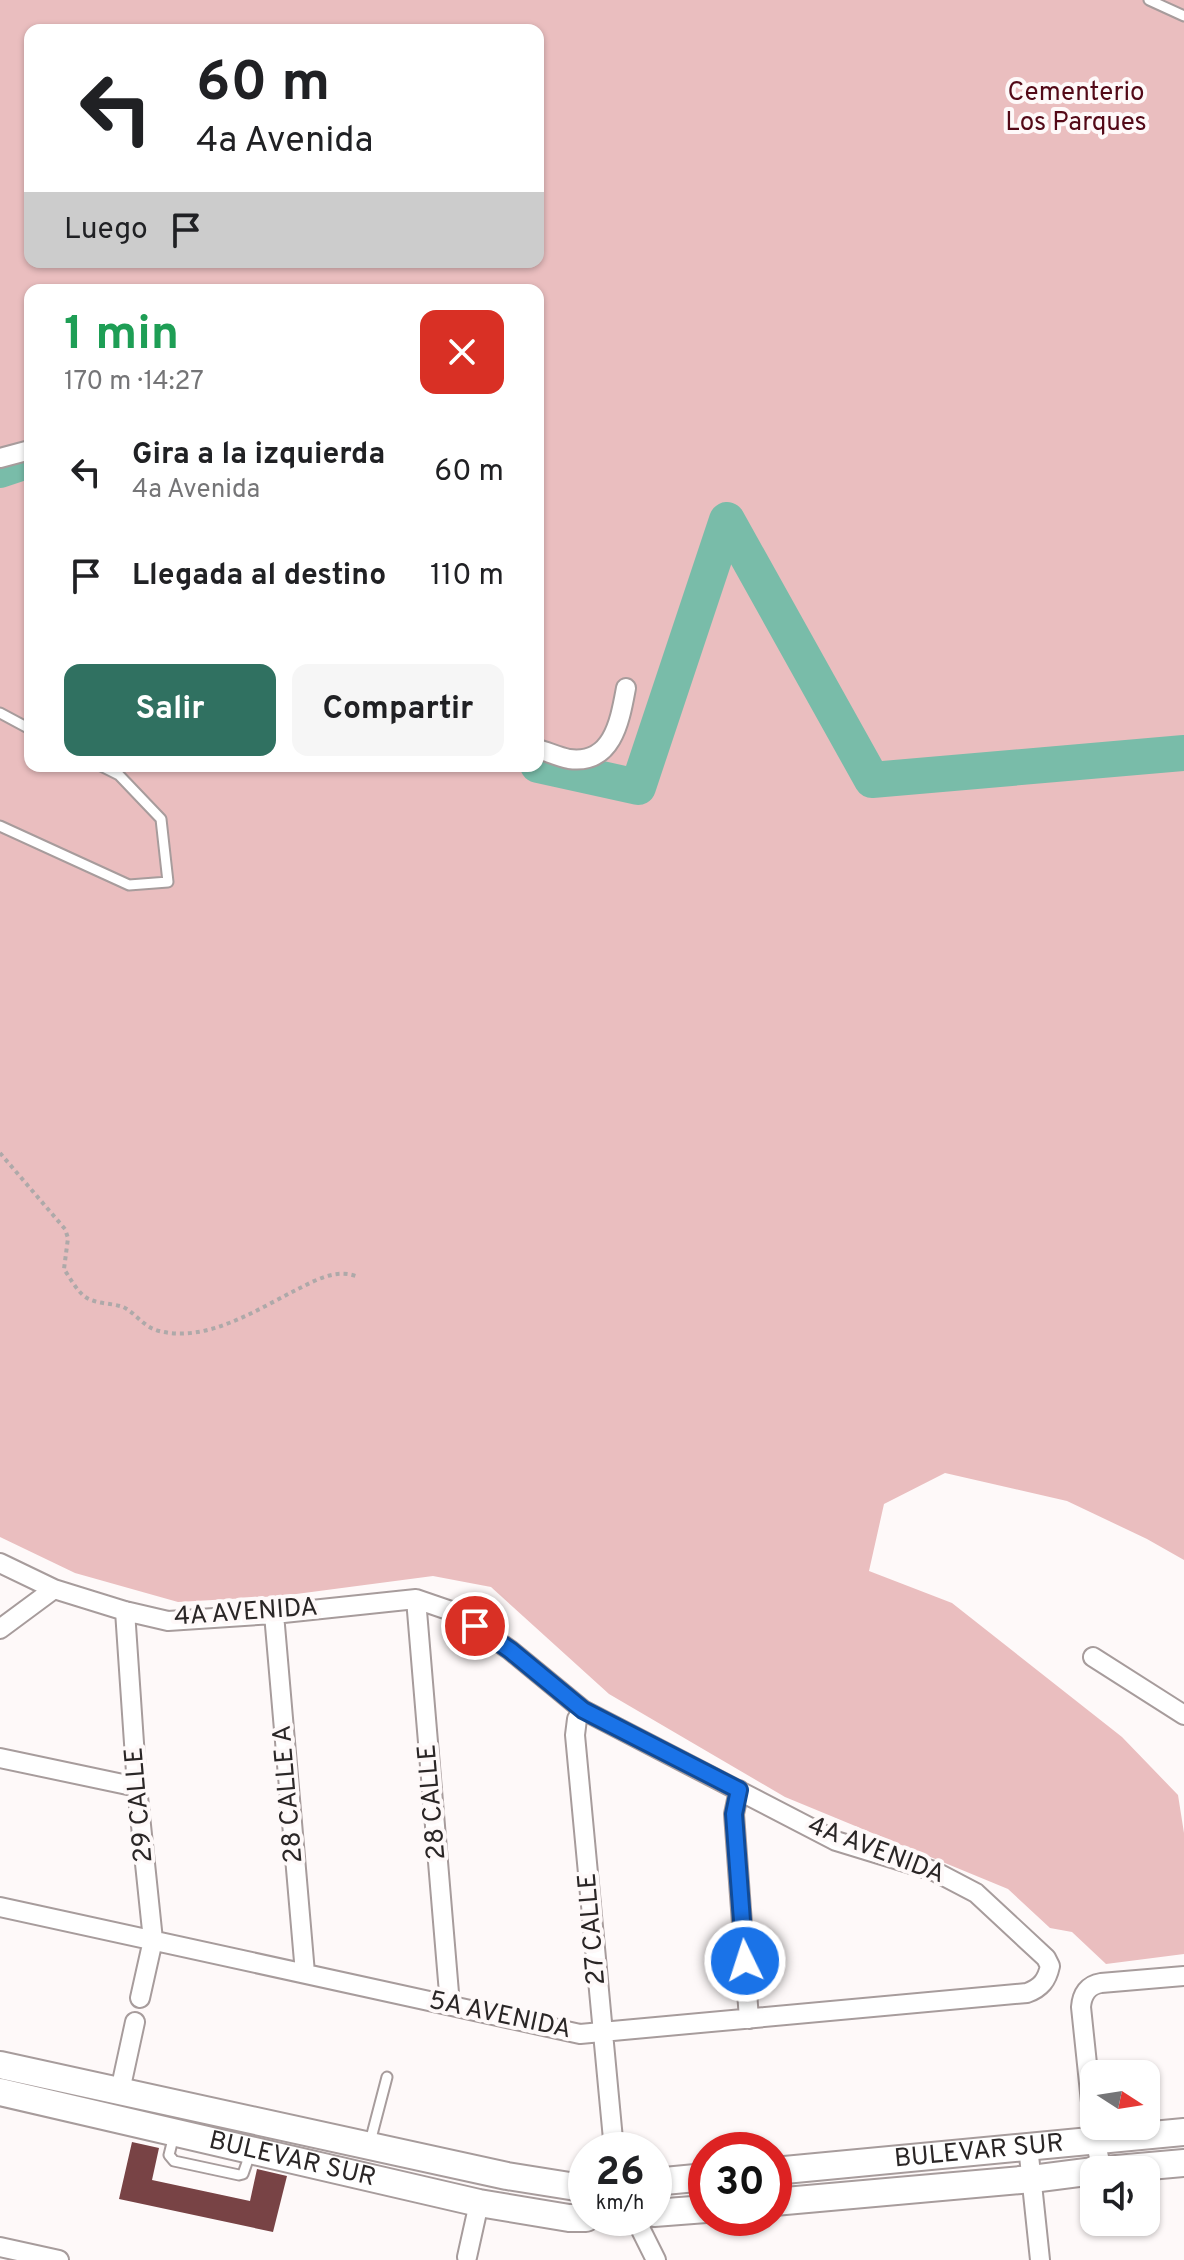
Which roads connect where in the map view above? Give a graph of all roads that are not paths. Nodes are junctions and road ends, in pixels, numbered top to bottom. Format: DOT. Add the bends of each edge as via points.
graph roads {
  1 [pos="1149,0"];
  2 [pos="1184,16"];
  3 [pos="24,452"];
  4 [pos="0,458"];
  5 [pos="626,688"];
  6 [pos="0,713"];
  7 [pos="24,726"];
  8 [pos="544,751"];
  9 [pos="113,772"];
  10 [pos="0,826"];
  11 [pos="0,1563"];
  12 [pos="54,1589"];
  13 [pos="416,1599"];
  14 [pos="125,1611"];
  15 [pos="451,1611"];
  16 [pos="274,1614"];
  17 [pos="475,1626"];
  18 [pos="0,1629"];
  19 [pos="1093,1657"];
  20 [pos="583,1710"];
  21 [pos="1184,1715"];
  22 [pos="0,1758"];
  23 [pos="137,1787"];
  24 [pos="739,1790"];
  25 [pos="0,1907"];
  26 [pos="153,1940"];
  27 [pos="305,1973"];
  28 [pos="1048,1974"];
  29 [pos="1184,1976"];
  30 [pos="140,1998"];
  31 [pos="450,2005"];
  32 [pos="749,2019"];
  33 [pos="135,2022"];
  34 [pos="603,2033"];
  35 [pos="1087,2060"];
  36 [pos="0,2065"];
  37 [pos="387,2077"];
  38 [pos="120,2091"];
  39 [pos="0,2092"];
  40 [pos="612,2132"];
  41 [pos="1184,2132"];
  42 [pos="1160,2134"];
  43 [pos="1095,2140"];
  44 [pos="370,2145"];
  45 [pos="1028,2146"];
  46 [pos="1100,2156"];
  47 [pos="1184,2163"];
  48 [pos="1160,2165"];
  49 [pos="792,2169"];
  50 [pos="1080,2173"];
  51 [pos="1032,2179"];
  52 [pos="568,2186"];
  53 [pos="792,2200"];
  54 [pos="479,2203"];
  55 [pos="568,2218"];
  56 [pos="644,2236"];
  57 [pos="0,2247"];
  58 [pos="467,2257"];
  59 [pos="59,2260"];
  60 [pos="656,2260"];
  61 [pos="1040,2260"];
  1 -- 2 [label="lane"];
  3 -- 4 [label="street"];
  5 -- 8 [label="street" via="618,728 606,747 587,758"];
  6 -- 7 [label="lane"];
  9 -- 10 [label="lane" via="161,819 168,882 129,885"];
  11 -- 12 [label="street, 4A AVENIDA"];
  12 -- 14 [label="street, 4A AVENIDA"];
  12 -- 18 [label="street"];
  13 -- 15 [label="street, 4A AVENIDA"];
  13 -- 16 [label="street, 4A AVENIDA"];
  13 -- 31 [label="street, 28 CALLE"];
  14 -- 16 [label="street, 4A AVENIDA" via="168,1621"];
  14 -- 23 [label="street, 29 CALLE"];
  16 -- 27 [label="street, 28 CALLE A"];
  17 -- 20 [label="street, 4A AVENIDA"];
  19 -- 21 [label="street"];
  20 -- 24 [label="street, 4A AVENIDA"];
  20 -- 34 [label="street, 27 CALLE" via="575,1735"];
  22 -- 23 [label="street"];
  23 -- 26 [label="street, 29 CALLE"];
  24 -- 28 [label="street, 4A AVENIDA" via="836,1841 934,1871 976,1893 1046,1958"];
  24 -- 32 [label="street" via="734,1814"];
  25 -- 26 [label="street, 5A AVENIDA"];
  26 -- 27 [label="street, 5A AVENIDA"];
  26 -- 30 [label="street, 29 CALLE"];
  27 -- 31 [label="street, 5A AVENIDA"];
  28 -- 32 [label="street, 5A AVENIDA" via="1027,1993"];
  29 -- 35 [label="street" via="1101,1983 1088,1989 1081,2007"];
  31 -- 34 [label="street, 5A AVENIDA" via="580,2034"];
  32 -- 34 [label="street, 5A AVENIDA"];
  33 -- 38 [label="street"];
  34 -- 40 [label="street, 27 CALLE"];
  36 -- 38 [label="main road, BULEVAR SUR"];
  37 -- 44 [label="lane"];
  38 -- 44 [label="main road, BULEVAR SUR"];
  39 -- 54 [label="main road, BULEVAR SUR"];
  41 -- 42 [label="main road, BULEVAR SUR"];
  43 -- 45 [label="main road, BULEVAR SUR"];
  43 -- 46 [label="street"];
  44 -- 52 [label="main road, BULEVAR SUR"];
  45 -- 49 [label="main road, BULEVAR SUR"];
  45 -- 51 [label="street"];
  47 -- 48 [label="main road"];
  50 -- 51 [label="main road, BULEVAR SUR"];
  51 -- 53 [label="main road, BULEVAR SUR"];
  51 -- 61 [label="street"];
  54 -- 55 [label="main road, BULEVAR SUR"];
  54 -- 58 [label="street"];
  56 -- 60 [label="street"];
  57 -- 59 [label="street"];
}
